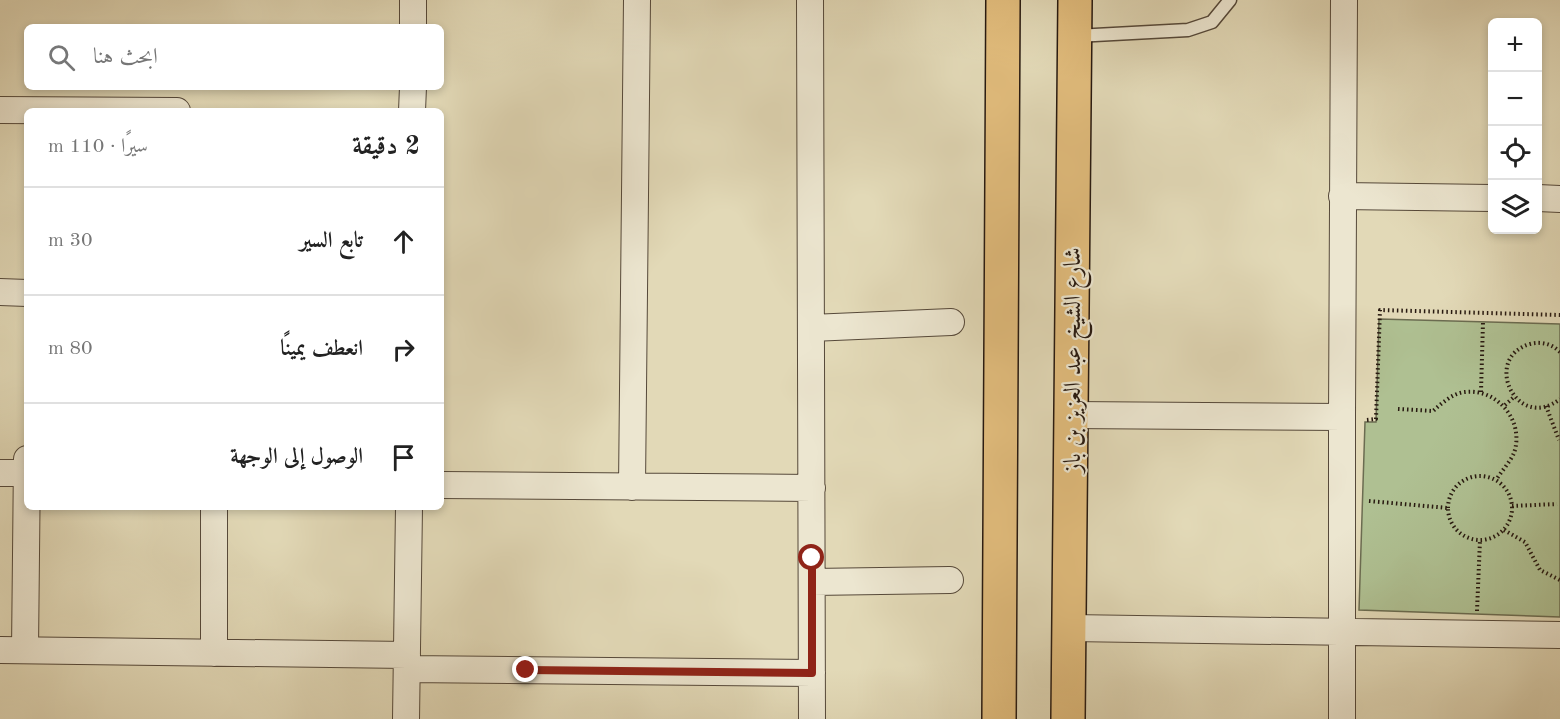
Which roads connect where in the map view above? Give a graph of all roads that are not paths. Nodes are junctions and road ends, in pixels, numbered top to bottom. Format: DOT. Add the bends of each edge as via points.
graph roads {
  1 [pos="413,0"];
  2 [pos="637,0"];
  3 [pos="810,0"];
  4 [pos="1003,0"];
  5 [pos="1075,0"];
  6 [pos="1230,0"];
  7 [pos="1344,0"];
  8 [pos="413,24"];
  9 [pos="1074,36"];
  10 [pos="412,90"];
  11 [pos="412,108"];
  12 [pos="0,110"];
  13 [pos="24,110"];
  14 [pos="1342,196"];
  15 [pos="1488,198"];
  16 [pos="1542,198"];
  17 [pos="1560,199"];
  18 [pos="0,292"];
  19 [pos="24,293"];
  20 [pos="951,322"];
  21 [pos="811,328"];
  22 [pos="1071,416"];
  23 [pos="1342,417"];
  24 [pos="0,473"];
  25 [pos="24,473"];
  26 [pos="444,485"];
  27 [pos="632,486"];
  28 [pos="812,488"];
  29 [pos="24,508"];
  30 [pos="214,510"];
  31 [pos="409,510"];
  32 [pos="950,580"];
  33 [pos="812,582"];
  34 [pos="1070,628"];
  35 [pos="1343,632"];
  36 [pos="1560,635"];
  37 [pos="12,650"];
  38 [pos="214,653"];
  39 [pos="407,662"];
  40 [pos="812,673"];
  41 [pos="406,719"];
  42 [pos="812,719"];
  43 [pos="999,719"];
  44 [pos="1068,719"];
  45 [pos="1342,719"];
  1 -- 8 [label="street"];
  2 -- 27 [label="street"];
  3 -- 21 [label="street"];
  4 -- 43 [label="main road"];
  5 -- 9 [label="main road, شارع الشيخ عبد العزيز بن باز"];
  6 -- 9 [label="lane" via="1212,22 1188,30"];
  7 -- 14 [label="street"];
  9 -- 22 [label="main road, شارع الشيخ عبد العزيز بن باز"];
  10 -- 11 [label="street"];
  12 -- 13 [label="street"];
  14 -- 15 [label="street"];
  14 -- 23 [label="street"];
  16 -- 17 [label="street"];
  18 -- 19 [label="street"];
  20 -- 21 [label="street"];
  21 -- 28 [label="street"];
  22 -- 23 [label="street"];
  22 -- 34 [label="main road, شارع الشيخ عبد العزيز بن باز"];
  23 -- 35 [label="street"];
  24 -- 25 [label="street"];
  26 -- 27 [label="street"];
  27 -- 28 [label="street"];
  28 -- 33 [label="street"];
  29 -- 37 [label="street"];
  30 -- 38 [label="street"];
  31 -- 39 [label="street"];
  32 -- 33 [label="street"];
  33 -- 40 [label="street"];
  34 -- 35 [label="street"];
  34 -- 44 [label="main road, شارع الشيخ عبد العزيز بن باز"];
  35 -- 36 [label="street"];
  35 -- 45 [label="street"];
  37 -- 38 [label="street"];
  38 -- 39 [label="street"];
  39 -- 40 [label="street"];
  39 -- 41 [label="street"];
  40 -- 42 [label="street"];
}
